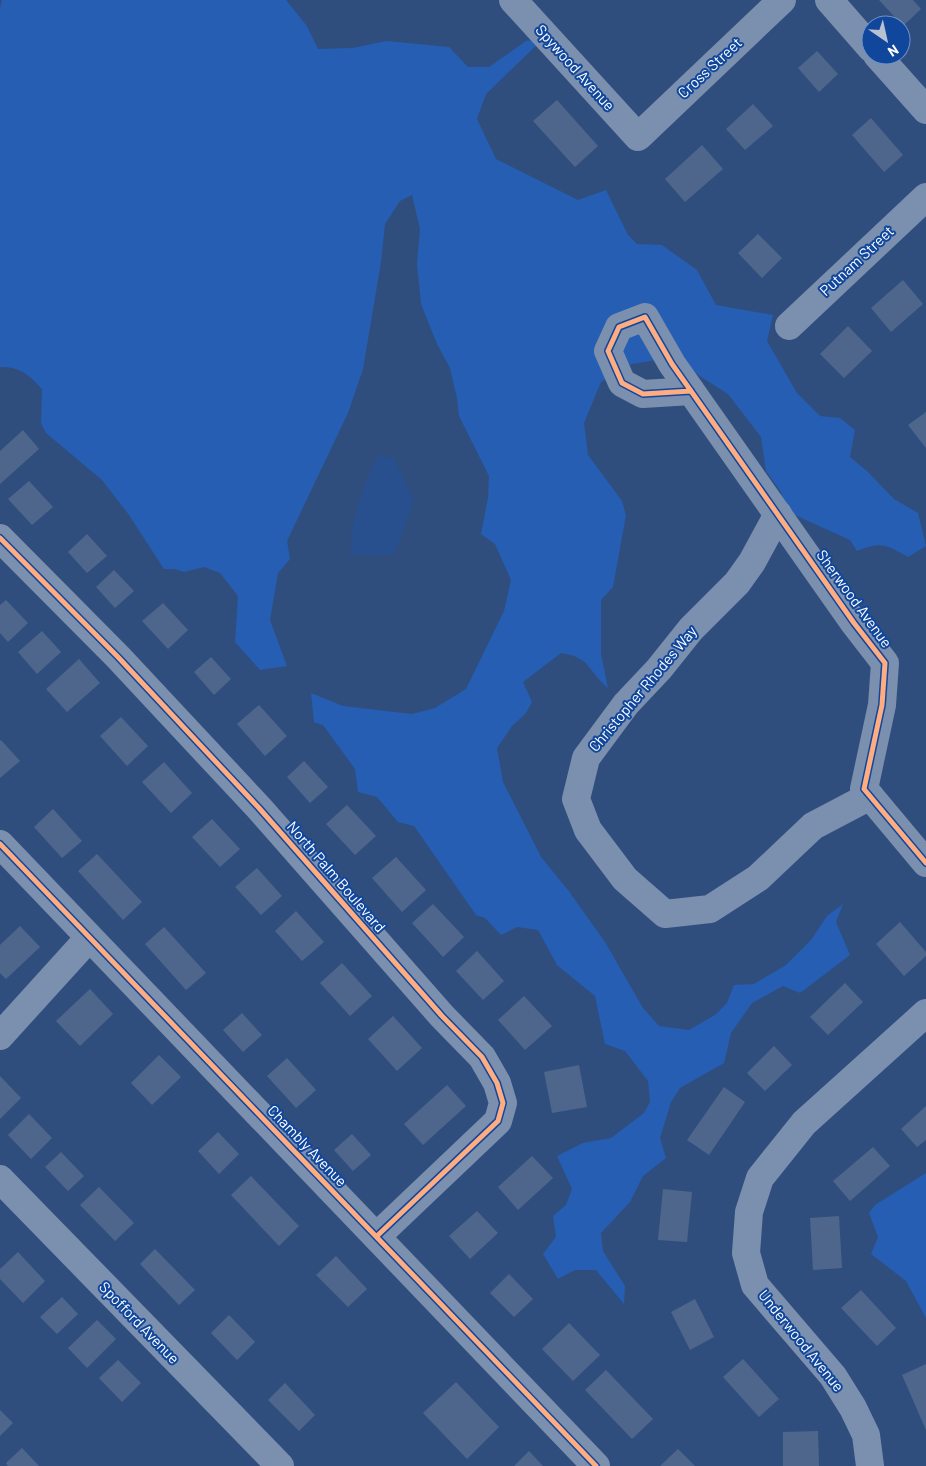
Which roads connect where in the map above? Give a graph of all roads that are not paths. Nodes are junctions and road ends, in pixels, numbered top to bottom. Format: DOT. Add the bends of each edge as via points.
graph roads {
  1 [pos="513,0"];
  2 [pos="782,0"];
  3 [pos="829,0"];
  4 [pos="861,37"];
  5 [pos="886,65"];
  6 [pos="926,110"];
  7 [pos="638,137"];
  8 [pos="926,196"];
  9 [pos="789,326"];
  10 [pos="691,391"];
  11 [pos="778,514"];
  12 [pos="3,540"];
  13 [pos="870,796"];
  14 [pos="0,844"];
  15 [pos="926,863"];
  16 [pos="90,938"];
  17 [pos="926,1013"];
  18 [pos="0,1036"];
  19 [pos="0,1179"];
  20 [pos="377,1236"];
  21 [pos="280,1466"];
  22 [pos="596,1466"];
  23 [pos="870,1466"];
  1 -- 7 [label="street, Spywood Avenue"];
  2 -- 7 [label="street, Cross Street"];
  3 -- 4 [label="street"];
  5 -- 6 [label="street"];
  8 -- 9 [label="street, Putnam Street"];
  10 -- 11 [label="street, Sherwood Avenue"];
  11 -- 13 [label="street, Sherwood Avenue" via="885,663 882,705 864,789"];
  11 -- 13 [label="street, Christopher Rhodes Way" via="737,583 626,704 586,758 576,800 588,830 625,879 665,914 710,909 758,878 813,826"];
  12 -- 20 [label="street, North Palm Boulevard" via="259,808 482,1057 497,1083 503,1103 498,1121"];
  13 -- 15 [label="street"];
  14 -- 16 [label="street, Chambly Avenue"];
  16 -- 18 [label="street"];
  16 -- 20 [label="street, Chambly Avenue"];
  17 -- 23 [label="street, Underwood Avenue" via="804,1123 760,1178 749,1212 746,1253 755,1285 833,1376 866,1435"];
  19 -- 21 [label="street, Spofford Avenue"];
  20 -- 22 [label="street, Chambly Avenue"];
}
